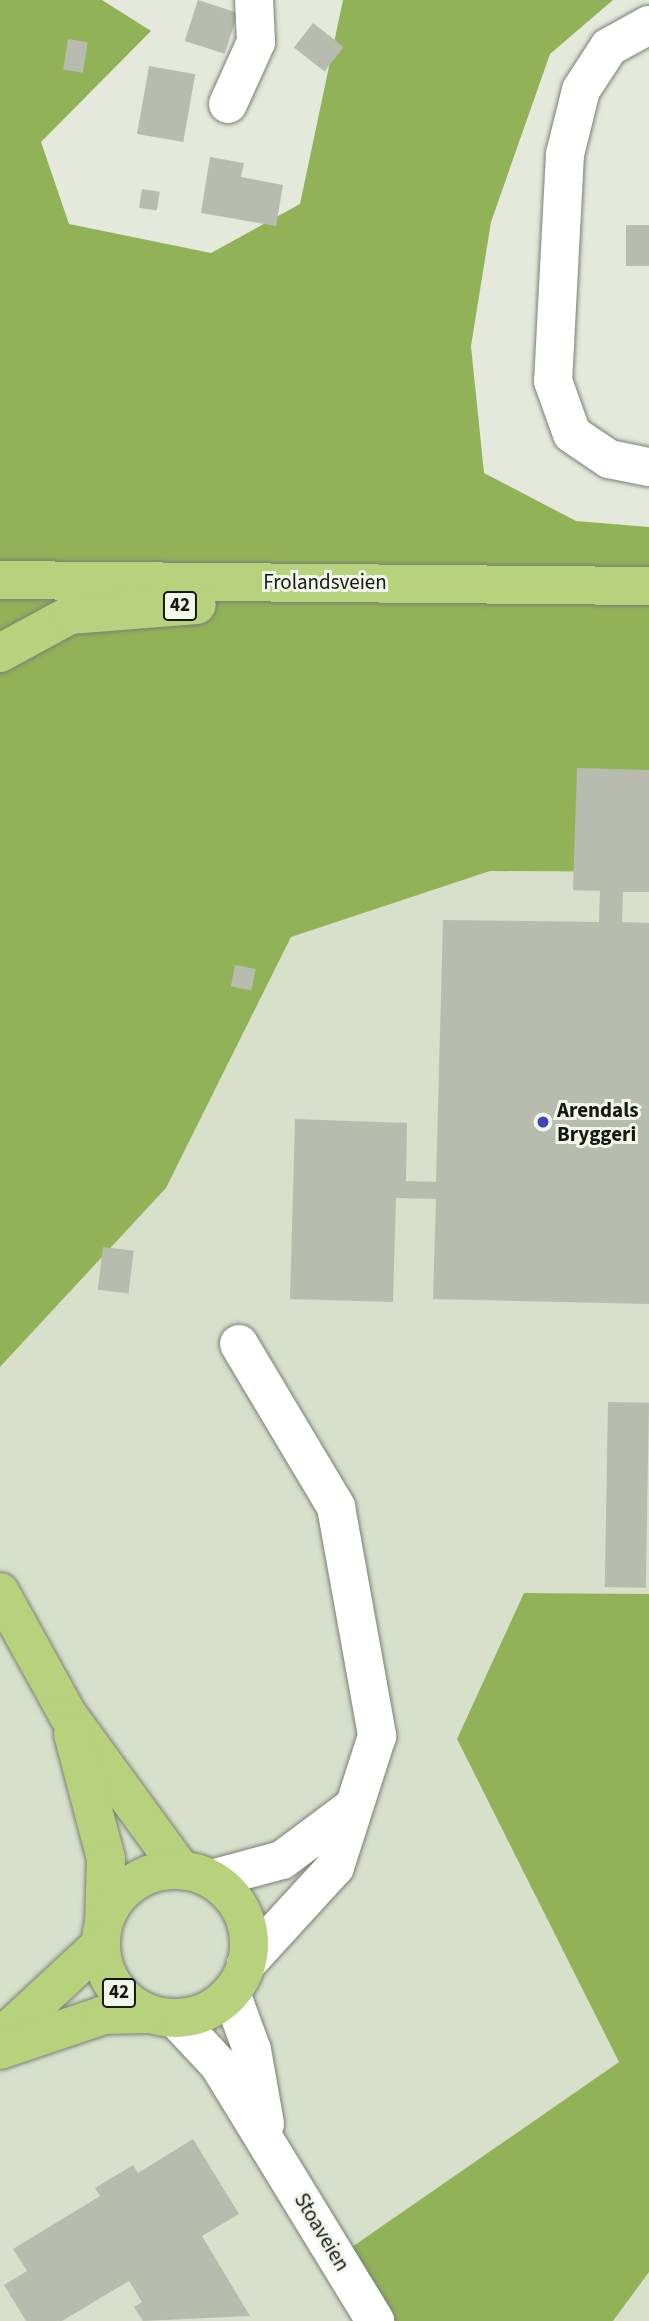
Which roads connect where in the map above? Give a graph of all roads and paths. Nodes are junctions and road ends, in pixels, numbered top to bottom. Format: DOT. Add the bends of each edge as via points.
graph roads {
  1 [pos="254,0"];
  2 [pos="649,25"];
  3 [pos="228,104"];
  4 [pos="649,467"];
  5 [pos="0,580"];
  6 [pos="368,583"];
  7 [pos="649,586"];
  8 [pos="0,653"];
  9 [pos="239,1344"];
  10 [pos="0,1592"];
  11 [pos="68,1716"];
  12 [pos="353,1807"];
  13 [pos="196,1875"];
  14 [pos="102,1933"];
  15 [pos="238,1979"];
  16 [pos="162,2017"];
  17 [pos="0,2038"];
  18 [pos="0,2050"];
  19 [pos="268,2144"];
  20 [pos="365,2317"];
  1 -- 3 [label="street" via="256,43"];
  2 -- 4 [label="street" via="609,47 581,90 565,154 553,381 572,433 609,459"];
  5 -- 6 [label="main road, Frolandsveien / 42"];
  6 -- 7 [label="main road, Frolandsveien / 42"];
  6 -- 8 [label="main road, 42" via="308,598 70,615"];
  9 -- 12 [label="street" via="336,1507 377,1736"];
  10 -- 11 [label="main road, 42"];
  11 -- 13 [label="main road, 42"];
  11 -- 14 [label="main road, 42" via="106,1859"];
  12 -- 13 [label="street" via="282,1860"];
  12 -- 15 [label="street" via="335,1867"];
  13 -- 14 [label="main road, 42" via="134,1882"];
  13 -- 15 [label="main road, 42" via="243,1916"];
  14 -- 16 [label="main road, 42" via="114,1987"];
  14 -- 17 [label="main road, 42"];
  15 -- 16 [label="main road, 42" via="215,2007"];
  15 -- 19 [label="street, Stoaveien"];
  16 -- 18 [label="main road, 42" via="104,2015"];
  16 -- 19 [label="street, Stoaveien" via="219,2065"];
  19 -- 20 [label="street, Stoaveien"];
}
